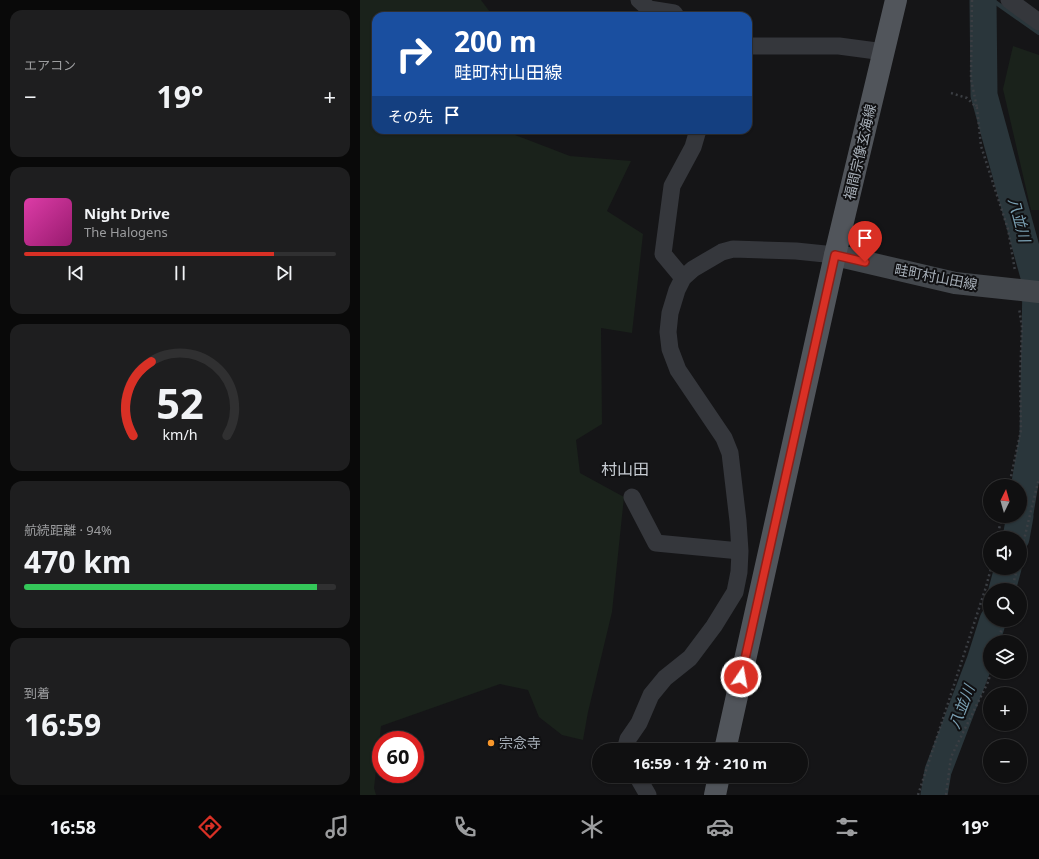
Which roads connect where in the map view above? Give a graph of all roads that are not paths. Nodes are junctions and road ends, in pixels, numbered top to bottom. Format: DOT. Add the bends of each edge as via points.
graph roads {
  1 [pos="639,0"];
  2 [pos="896,0"];
  3 [pos="1009,0"];
  4 [pos="668,12"];
  5 [pos="1039,22"];
  6 [pos="752,46"];
  7 [pos="884,52"];
  8 [pos="697,134"];
  9 [pos="835,255"];
  10 [pos="683,278"];
  11 [pos="1039,292"];
  12 [pos="632,497"];
  13 [pos="740,551"];
  14 [pos="739,572"];
  15 [pos="763,575"];
  16 [pos="627,743"];
  17 [pos="727,743"];
  18 [pos="641,783"];
  19 [pos="718,783"];
  20 [pos="648,795"];
  21 [pos="715,795"];
  1 -- 4 [label="street" via="649,9"];
  2 -- 7 [label="main road, 福間宗像玄海線"];
  3 -- 5 [label="street"];
  6 -- 7 [label="street" via="839,46"];
  7 -- 9 [label="main road, 福間宗像玄海線"];
  8 -- 10 [label="street" via="693,147 672,186 663,254"];
  9 -- 10 [label="street" via="796,251 733,250 722,252"];
  9 -- 11 [label="main road, 畦町村山田線" via="955,283"];
  9 -- 15 [label="main road, 福間宗像玄海線"];
  10 -- 13 [label="street" via="670,314 670,350 678,370 724,438 730,453"];
  12 -- 13 [label="street" via="656,543"];
  13 -- 14 [label="street"];
  14 -- 15 [label="street"];
  14 -- 16 [label="street" via="735,592 714,626 690,658 665,678 651,695"];
  15 -- 17 [label="main road, 福間宗像玄海線"];
  18 -- 20 [label="street"];
  19 -- 21 [label="main road"];
}
